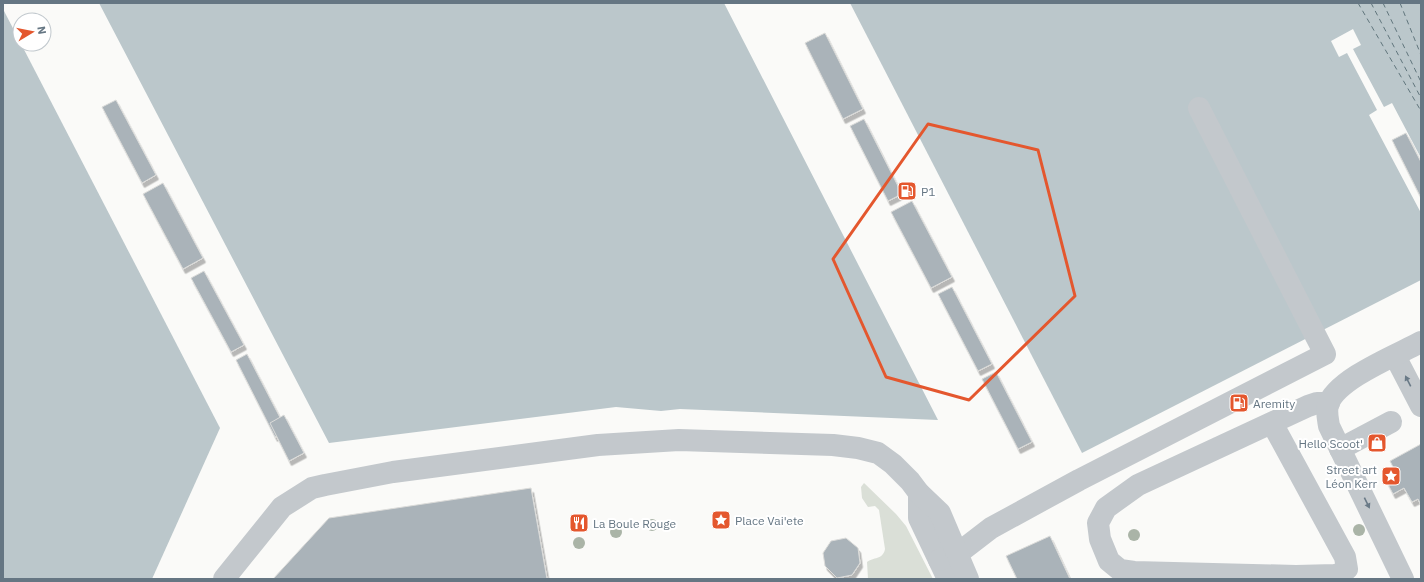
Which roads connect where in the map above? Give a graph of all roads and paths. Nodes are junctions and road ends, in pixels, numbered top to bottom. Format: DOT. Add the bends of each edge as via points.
graph roads {
  1 [pos="1199,108"];
  2 [pos="1421,342"];
  3 [pos="1395,356"];
  4 [pos="1329,403"];
  5 [pos="1421,406"];
  6 [pos="1391,422"];
  7 [pos="1272,423"];
  8 [pos="1340,449"];
  9 [pos="948,564"];
  10 [pos="224,579"];
  11 [pos="968,579"];
  12 [pos="1402,579"];
  1 -- 9 [label="street" via="1326,354 1079,480 991,528"];
  2 -- 3 [label="street"];
  3 -- 4 [label="street" via="1348,381"];
  5 -- 3 [label="street, one-way"];
  4 -- 7 [label="street" via="1308,406"];
  4 -- 8 [label="street" via="1329,426"];
  6 -- 8 [label="street"];
  7 -- 7 [label="street" via="1138,485 1106,508 1098,523 1100,539 1109,561 1120,570 1134,572 1312,576 1335,575 1347,569 1344,557"];
  8 -- 12 [label="street, one-way"];
  9 -- 10 [label="street" via="919,518 919,494 910,481 878,453 858,448 817,445 679,440 574,448 393,472 312,488 282,507"];
  9 -- 11 [label="street"];
}
